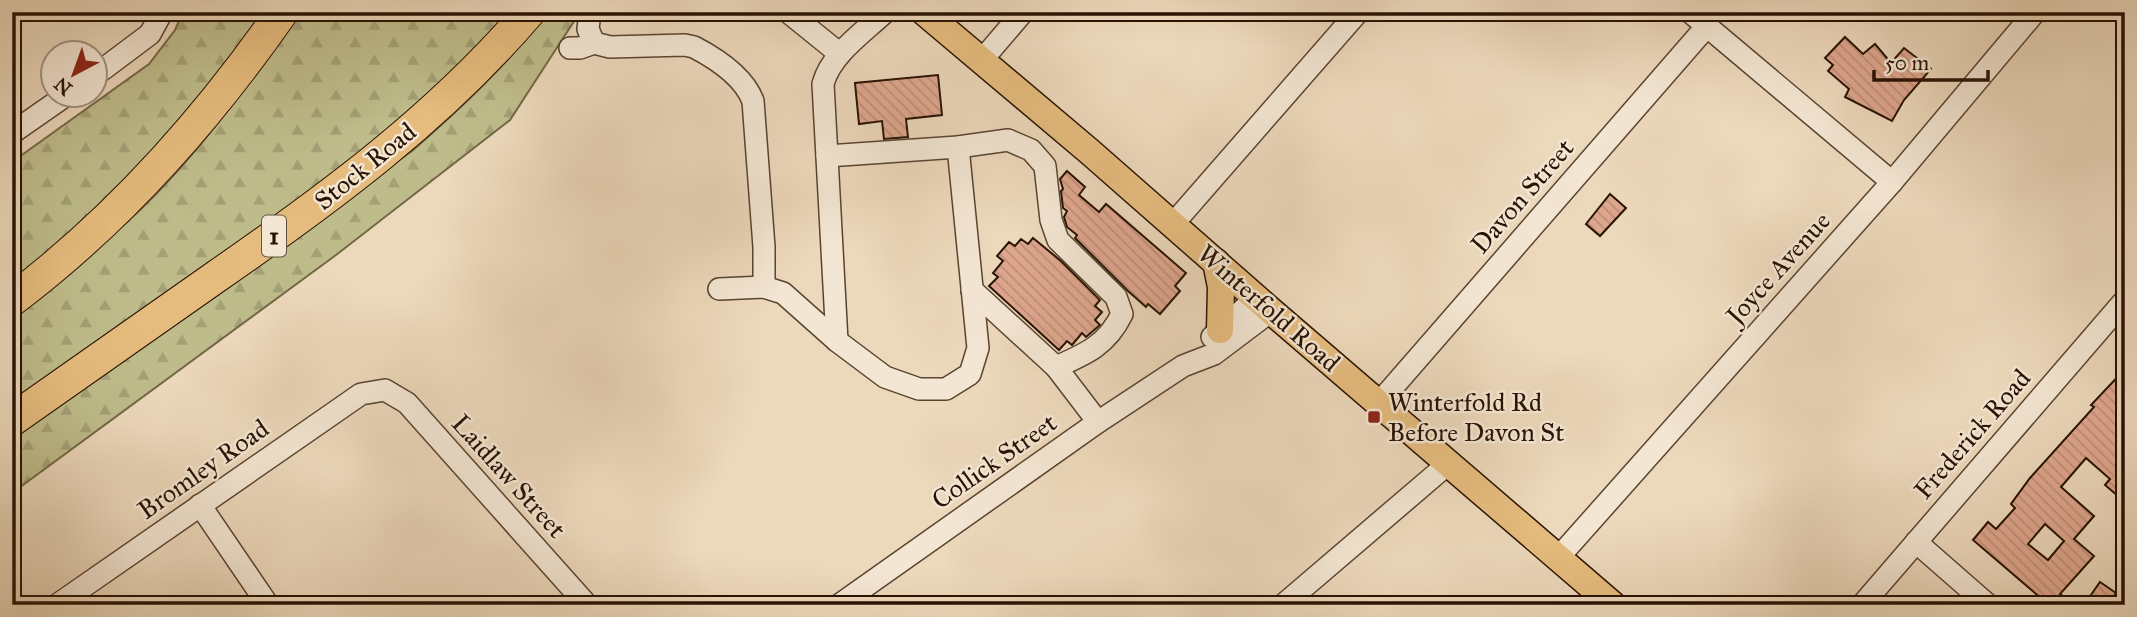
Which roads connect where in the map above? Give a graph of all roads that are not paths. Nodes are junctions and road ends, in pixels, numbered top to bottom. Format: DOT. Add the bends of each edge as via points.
graph roads {
  1 [pos="162,12"];
  2 [pos="282,12"];
  3 [pos="529,12"];
  4 [pos="590,12"];
  5 [pos="788,12"];
  6 [pos="885,12"];
  7 [pos="924,12"];
  8 [pos="1023,12"];
  9 [pos="1358,12"];
  10 [pos="2035,12"];
  11 [pos="1699,19"];
  12 [pos="594,43"];
  13 [pos="570,48"];
  14 [pos="841,54"];
  15 [pos="982,60"];
  16 [pos="108,66"];
  17 [pos="48,108"];
  18 [pos="12,133"];
  19 [pos="958,147"];
  20 [pos="827,156"];
  21 [pos="1892,183"];
  22 [pos="1173,224"];
  23 [pos="1216,262"];
  24 [pos="764,287"];
  25 [pos="719,289"];
  26 [pos="972,290"];
  27 [pos="12,300"];
  28 [pos="2125,300"];
  29 [pos="1263,304"];
  30 [pos="1220,330"];
  31 [pos="837,341"];
  32 [pos="1183,366"];
  33 [pos="1056,367"];
  34 [pos="385,390"];
  35 [pos="1379,403"];
  36 [pos="12,420"];
  37 [pos="1098,422"];
  38 [pos="1450,463"];
  39 [pos="200,505"];
  40 [pos="1916,542"];
  41 [pos="1558,558"];
  42 [pos="57,605"];
  43 [pos="268,605"];
  44 [pos="587,605"];
  45 [pos="839,605"];
  46 [pos="1283,605"];
  47 [pos="1613,605"];
  48 [pos="1862,605"];
  49 [pos="1988,605"];
  1 -- 16 [label="street" via="150,34"];
  2 -- 27 [label="highway" via="230,85 174,151 93,232"];
  3 -- 36 [label="highway, Stock Road / 1" via="450,95 359,174"];
  4 -- 12 [label="street" via="588,29"];
  5 -- 14 [label="street"];
  6 -- 14 [label="street"];
  7 -- 15 [label="main road, Winterfold Road"];
  8 -- 15 [label="street"];
  9 -- 22 [label="street"];
  10 -- 21 [label="street, Joyce Avenue"];
  11 -- 21 [label="street"];
  11 -- 35 [label="street, Davon Street"];
  12 -- 13 [label="street"];
  12 -- 24 [label="street" via="694,47 749,90"];
  14 -- 20 [label="street" via="823,85"];
  15 -- 22 [label="main road, Winterfold Road"];
  17 -- 18 [label="street"];
  19 -- 20 [label="street"];
  19 -- 26 [label="street"];
  19 -- 33 [label="street" via="1008,141 1031,150 1045,166 1058,240 1116,297 1122,314 1114,331 1088,353"];
  20 -- 31 [label="street"];
  21 -- 41 [label="street, Joyce Avenue"];
  22 -- 23 [label="main road, Winterfold Road"];
  23 -- 29 [label="main road, Winterfold Road"];
  23 -- 30 [label="main road" via="1221,287"];
  24 -- 25 [label="street"];
  24 -- 31 [label="street" via="783,293"];
  26 -- 31 [label="street" via="978,348 970,374 946,389 919,389 885,377"];
  26 -- 33 [label="street"];
  28 -- 40 [label="street, Frederick Road"];
  29 -- 30 [label="street, Collick Street"];
  29 -- 32 [label="street, Collick Street" via="1213,354"];
  29 -- 35 [label="main road, Winterfold Road"];
  30 -- 32 [label="street, Collick Street"];
  32 -- 37 [label="street, Collick Street"];
  33 -- 37 [label="street"];
  34 -- 39 [label="street, Bromley Road" via="361,394"];
  34 -- 44 [label="street, Laidlaw Street" via="407,403"];
  35 -- 38 [label="main road, Winterfold Road"];
  37 -- 45 [label="street, Collick Street"];
  38 -- 41 [label="main road, Winterfold Road"];
  38 -- 46 [label="street"];
  39 -- 42 [label="street, Bromley Road"];
  39 -- 43 [label="street"];
  40 -- 48 [label="street, Frederick Road"];
  40 -- 49 [label="street"];
  41 -- 47 [label="main road, Winterfold Road"];
}
